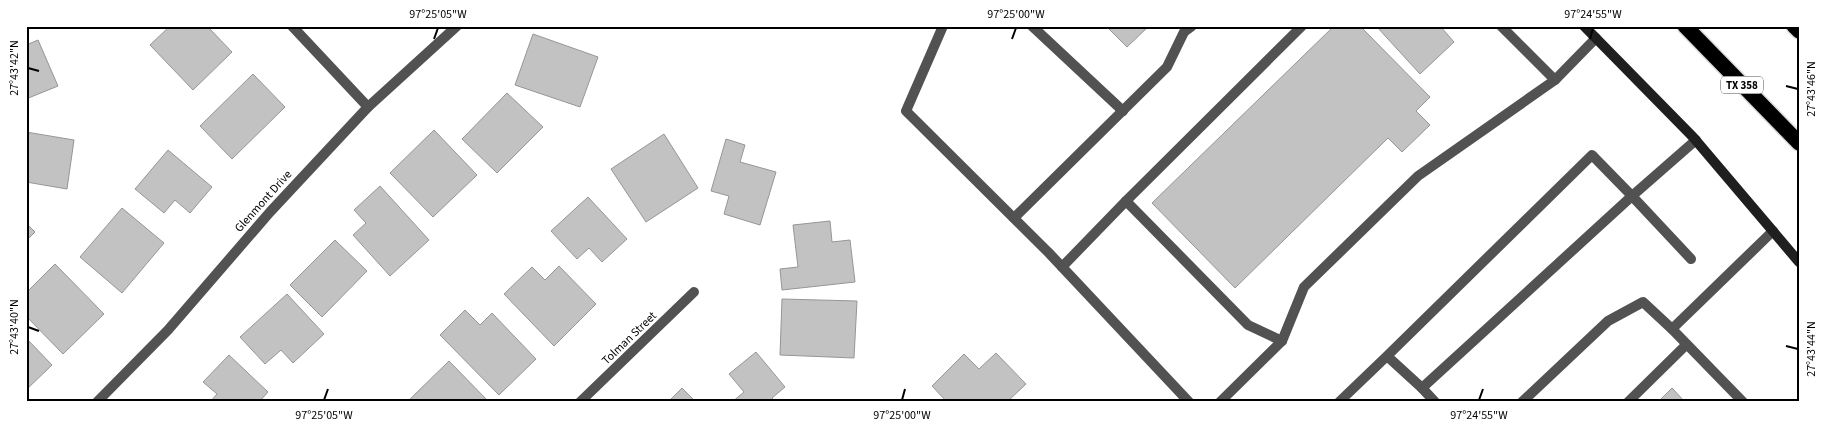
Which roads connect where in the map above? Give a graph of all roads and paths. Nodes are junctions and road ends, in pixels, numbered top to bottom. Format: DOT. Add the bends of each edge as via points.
graph roads {
  1 [pos="292,26"];
  2 [pos="457,26"];
  3 [pos="943,26"];
  4 [pos="1032,26"];
  5 [pos="1192,26"];
  6 [pos="1302,26"];
  7 [pos="1501,26"];
  8 [pos="1584,26"];
  9 [pos="1685,26"];
  10 [pos="1794,26"];
  11 [pos="1799,31"];
  12 [pos="1596,38"];
  13 [pos="1555,80"];
  14 [pos="368,107"];
  15 [pos="1124,111"];
  16 [pos="1696,140"];
  17 [pos="1799,143"];
  18 [pos="1632,196"];
  19 [pos="1126,201"];
  20 [pos="1014,218"];
  21 [pos="1773,231"];
  22 [pos="1691,259"];
  23 [pos="1799,262"];
  24 [pos="1062,267"];
  25 [pos="694,292"];
  26 [pos="1672,329"];
  27 [pos="1282,341"];
  28 [pos="1686,344"];
  29 [pos="1387,356"];
  30 [pos="1422,388"];
  31 [pos="97,402"];
  32 [pos="580,402"];
  33 [pos="1189,402"];
  34 [pos="1220,402"];
  35 [pos="1338,402"];
  36 [pos="1435,402"];
  37 [pos="1522,402"];
  38 [pos="1628,402"];
  39 [pos="1743,402"];
  1 -- 14 [label="street"];
  2 -- 14 [label="street, Glenmont Drive"];
  3 -- 20 [label="street" via="906,111"];
  4 -- 15 [label="street"];
  5 -- 15 [label="street" via="1184,32 1167,67"];
  6 -- 19 [label="street"];
  7 -- 13 [label="street"];
  8 -- 12 [label="main road"];
  9 -- 17 [label="highway, TX 358"];
  10 -- 11 [label="highway"];
  12 -- 13 [label="street"];
  12 -- 16 [label="main road"];
  13 -- 27 [label="street" via="1418,176 1304,287"];
  14 -- 31 [label="street, Glenmont Drive" via="270,212 168,330"];
  15 -- 20 [label="street"];
  16 -- 18 [label="street"];
  16 -- 21 [label="main road"];
  18 -- 22 [label="street"];
  18 -- 29 [label="street" via="1592,155"];
  18 -- 30 [label="street"];
  19 -- 24 [label="street"];
  19 -- 27 [label="street" via="1248,326"];
  20 -- 24 [label="street"];
  21 -- 23 [label="main road"];
  21 -- 26 [label="street"];
  24 -- 33 [label="street"];
  25 -- 32 [label="street, Tolman Street"];
  26 -- 28 [label="street"];
  26 -- 37 [label="street" via="1643,302 1608,320"];
  27 -- 34 [label="street"];
  28 -- 38 [label="street"];
  28 -- 39 [label="street"];
  29 -- 30 [label="street"];
  29 -- 35 [label="street"];
  30 -- 36 [label="street"];
}
